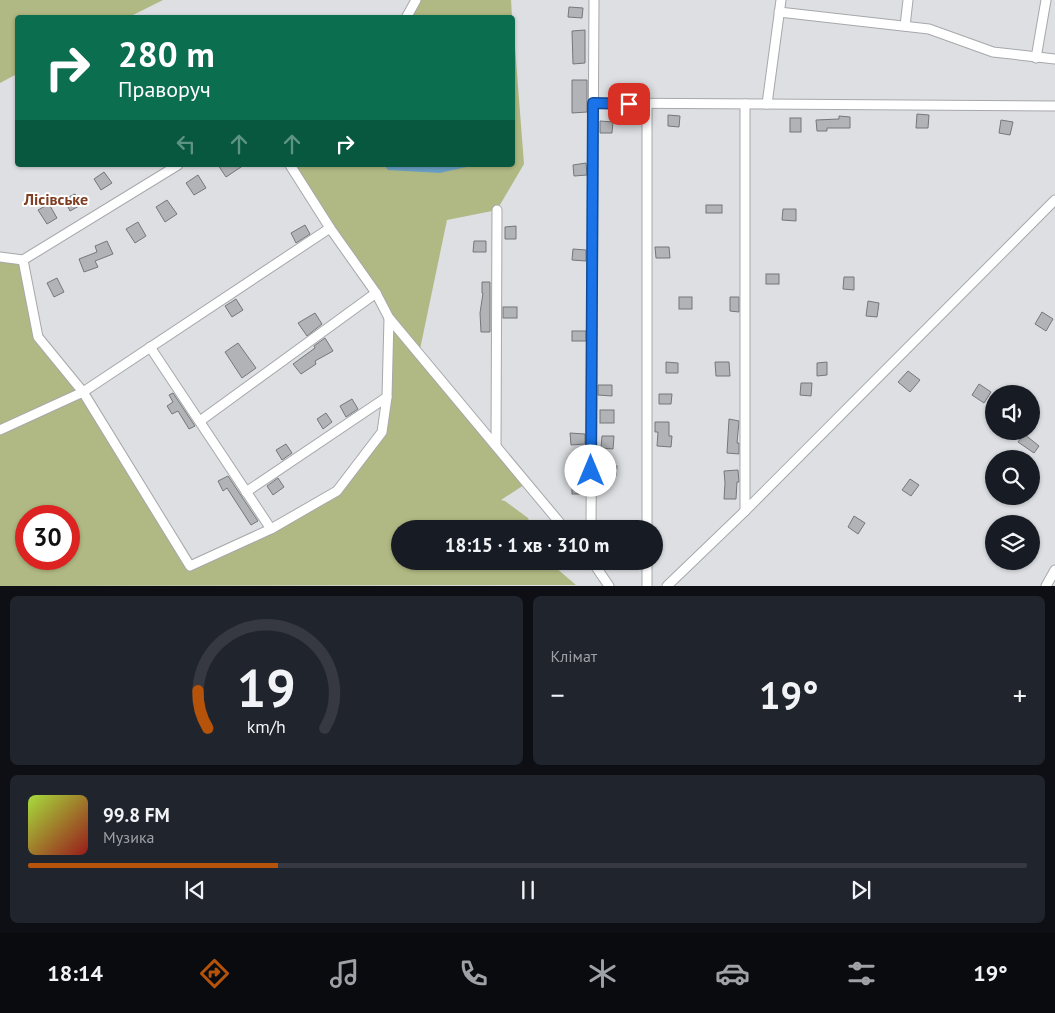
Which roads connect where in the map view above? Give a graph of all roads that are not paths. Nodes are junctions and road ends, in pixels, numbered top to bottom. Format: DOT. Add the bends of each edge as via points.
graph roads {
  1 [pos="416,0"];
  2 [pos="594,0"];
  3 [pos="781,0"];
  4 [pos="908,0"];
  5 [pos="1046,0"];
  6 [pos="779,12"];
  7 [pos="408,15"];
  8 [pos="905,26"];
  9 [pos="1036,58"];
  10 [pos="1055,59"];
  11 [pos="593,103"];
  12 [pos="647,104"];
  13 [pos="745,104"];
  14 [pos="767,104"];
  15 [pos="1055,106"];
  16 [pos="175,167"];
  17 [pos="291,167"];
  18 [pos="1055,200"];
  19 [pos="497,210"];
  20 [pos="330,228"];
  21 [pos="0,257"];
  22 [pos="23,260"];
  23 [pos="376,293"];
  24 [pos="389,318"];
  25 [pos="150,347"];
  26 [pos="83,392"];
  27 [pos="387,397"];
  28 [pos="200,422"];
  29 [pos="0,430"];
  30 [pos="496,446"];
  31 [pos="246,492"];
  32 [pos="745,511"];
  33 [pos="558,520"];
  34 [pos="591,520"];
  35 [pos="647,520"];
  36 [pos="271,529"];
  37 [pos="598,570"];
  38 [pos="647,570"];
  39 [pos="1055,570"];
  40 [pos="609,586"];
  41 [pos="647,586"];
  42 [pos="667,586"];
  43 [pos="1046,586"];
  1 -- 7 [label="street"];
  2 -- 11 [label="street"];
  3 -- 6 [label="street"];
  4 -- 8 [label="street"];
  5 -- 9 [label="street"];
  6 -- 8 [label="street"];
  6 -- 14 [label="street"];
  8 -- 9 [label="street" via="929,29 993,52"];
  9 -- 10 [label="street"];
  11 -- 12 [label="street"];
  11 -- 34 [label="street"];
  12 -- 13 [label="street"];
  12 -- 35 [label="street"];
  13 -- 14 [label="street"];
  13 -- 32 [label="street"];
  14 -- 15 [label="street"];
  16 -- 22 [label="street"];
  17 -- 20 [label="street"];
  18 -- 32 [label="street"];
  19 -- 30 [label="street"];
  20 -- 23 [label="street"];
  20 -- 25 [label="street"];
  21 -- 22 [label="street"];
  22 -- 26 [label="street" via="38,337"];
  23 -- 24 [label="street"];
  23 -- 28 [label="street"];
  24 -- 27 [label="street"];
  24 -- 30 [label="street"];
  25 -- 26 [label="street"];
  25 -- 28 [label="street"];
  26 -- 29 [label="street"];
  26 -- 36 [label="street" via="190,566"];
  27 -- 31 [label="street"];
  27 -- 36 [label="street" via="382,432 337,491"];
  28 -- 31 [label="street"];
  30 -- 33 [label="street"];
  31 -- 36 [label="street"];
  32 -- 42 [label="street"];
  37 -- 40 [label="street"];
  38 -- 41 [label="street"];
  39 -- 43 [label="street"];
}
